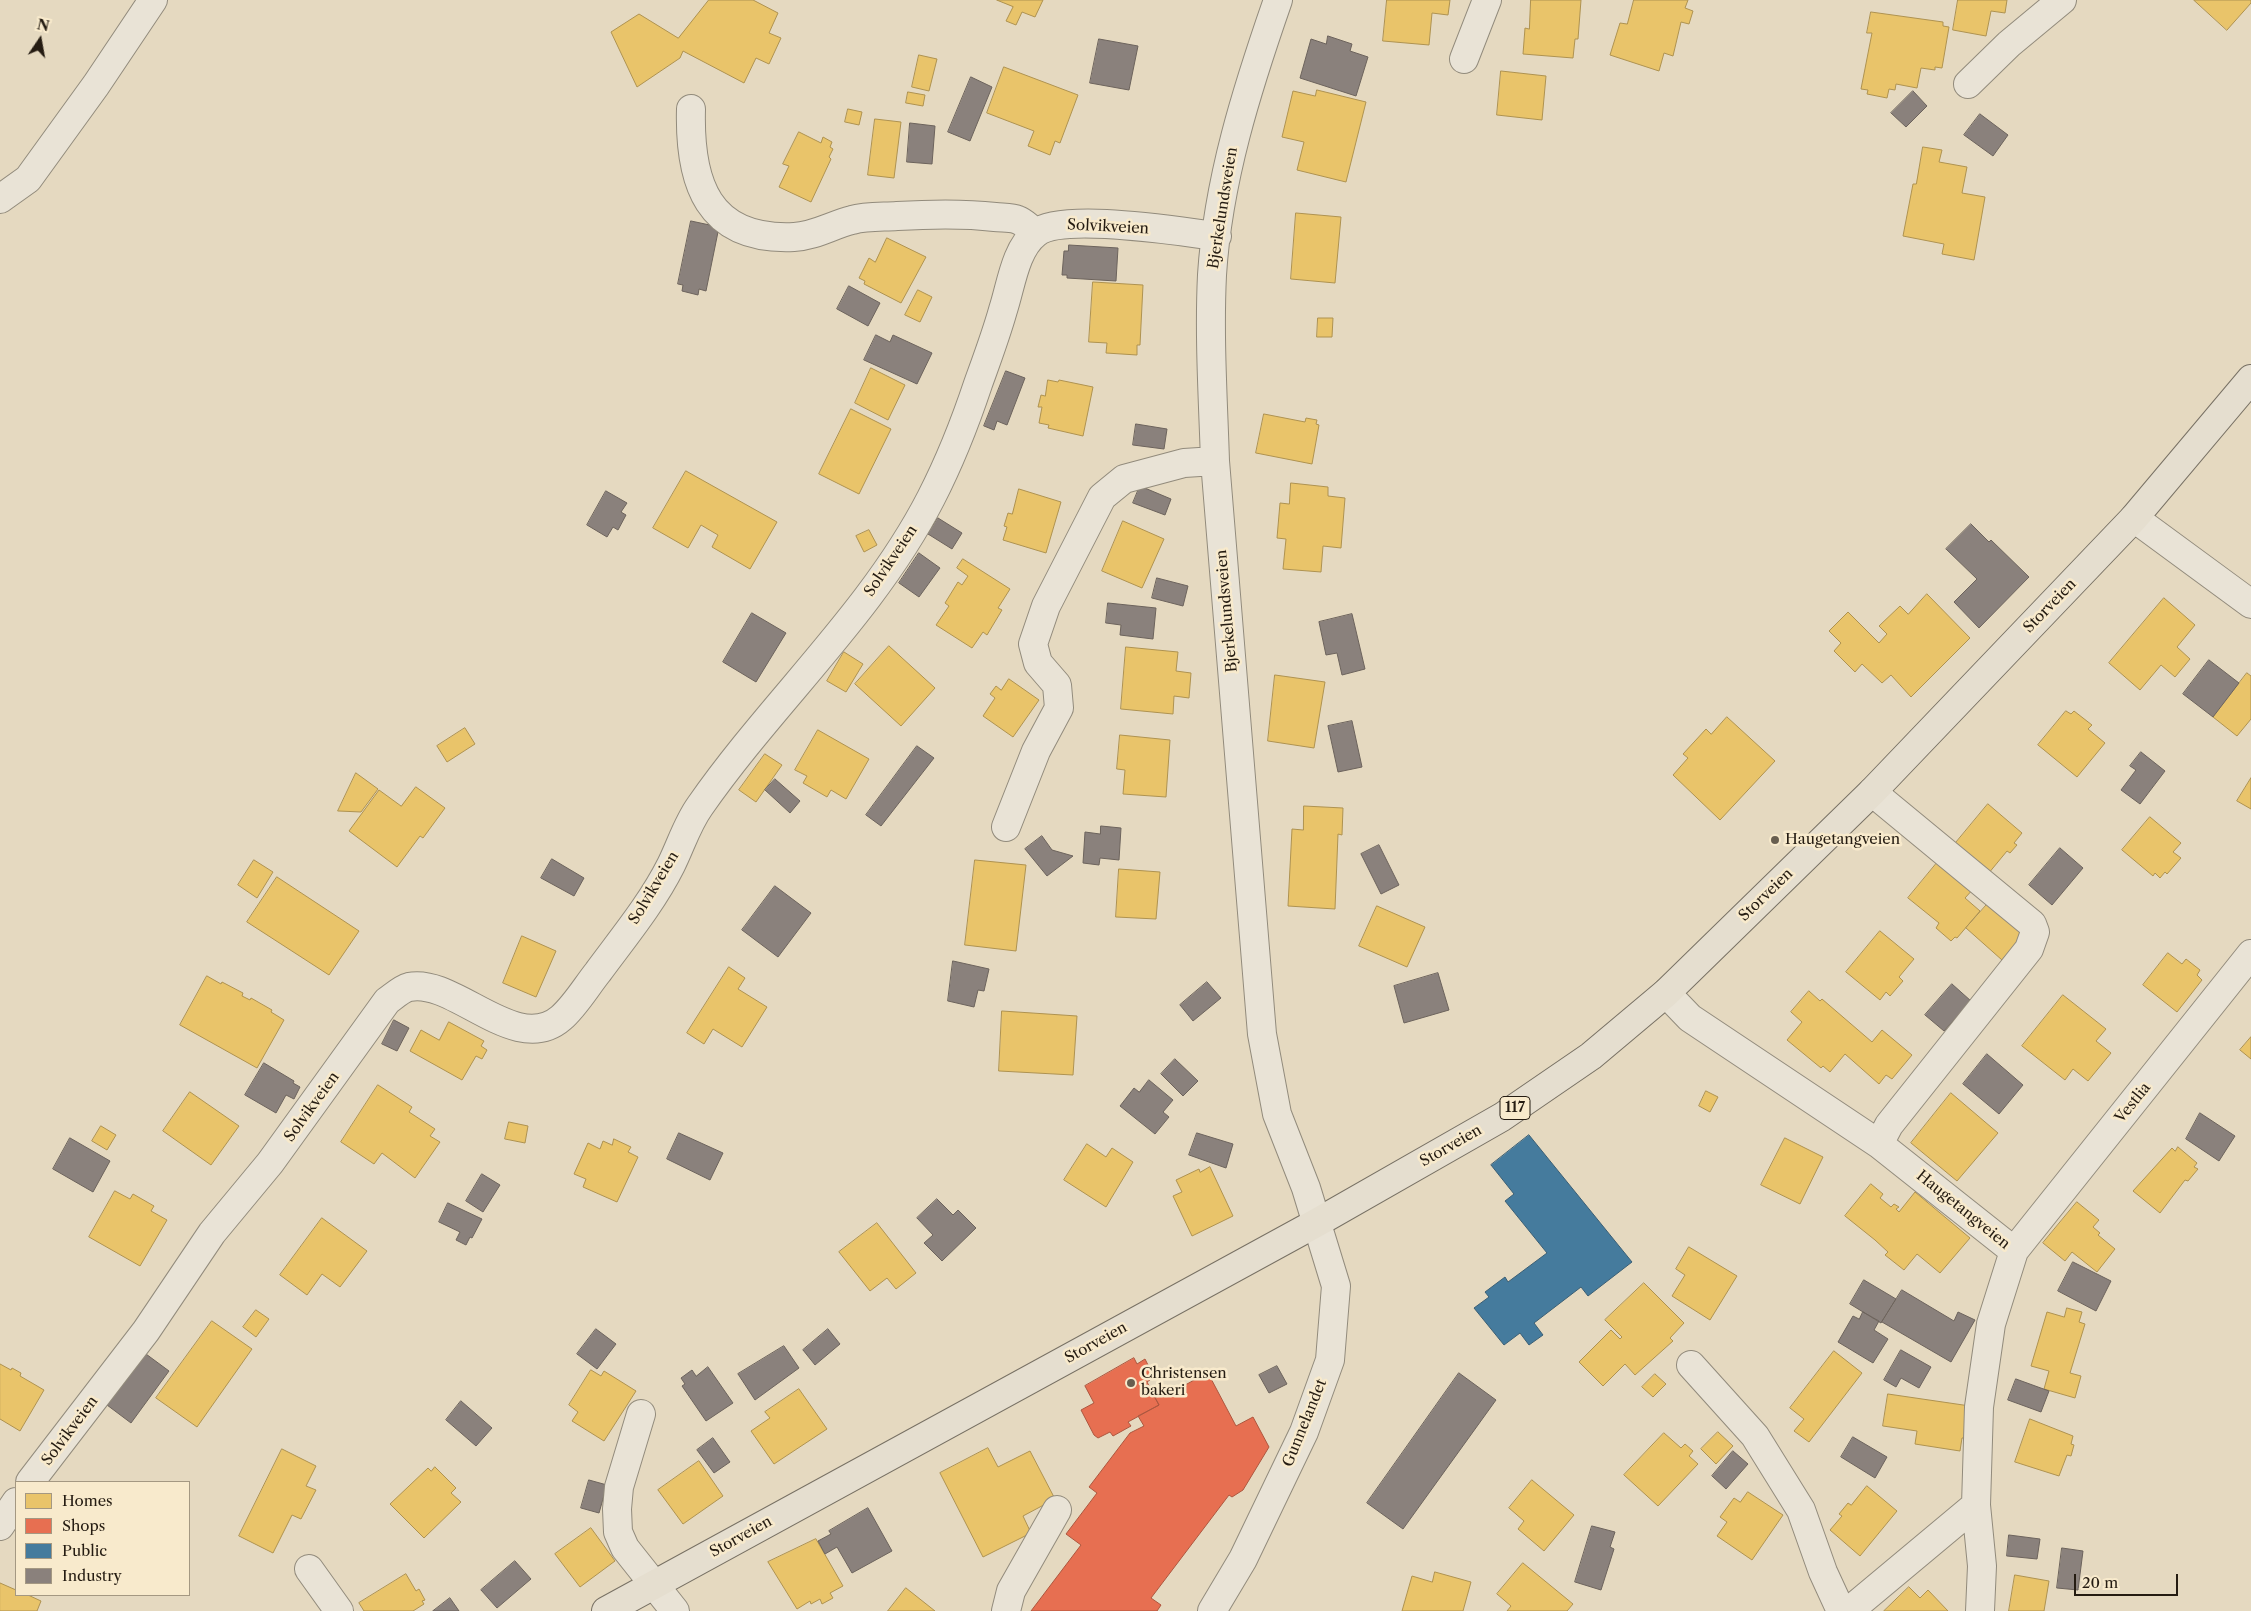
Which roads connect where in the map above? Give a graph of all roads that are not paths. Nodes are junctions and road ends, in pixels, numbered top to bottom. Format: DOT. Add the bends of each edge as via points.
graph roads {
  1 [pos="153,0"];
  2 [pos="1278,0"];
  3 [pos="1487,0"];
  4 [pos="2062,0"];
  5 [pos="1464,59"];
  6 [pos="1968,84"];
  7 [pos="691,109"];
  8 [pos="0,199"];
  9 [pos="1036,233"];
  10 [pos="1217,236"];
  11 [pos="2251,379"];
  12 [pos="1215,461"];
  13 [pos="2134,518"];
  14 [pos="2251,604"];
  15 [pos="1872,792"];
  16 [pos="1006,827"];
  17 [pos="2251,954"];
  18 [pos="1666,993"];
  19 [pos="1879,1144"];
  20 [pos="1318,1222"];
  21 [pos="2014,1251"];
  22 [pos="1691,1365"];
  23 [pos="641,1414"];
  24 [pos="31,1481"];
  25 [pos="15,1504"];
  26 [pos="1976,1504"];
  27 [pos="1057,1510"];
  28 [pos="0,1526"];
  29 [pos="309,1569"];
  30 [pos="656,1584"];
  31 [pos="339,1611"];
  32 [pos="606,1611"];
  33 [pos="675,1611"];
  34 [pos="1006,1611"];
  35 [pos="1212,1611"];
  36 [pos="1841,1611"];
  37 [pos="1849,1611"];
  38 [pos="1980,1611"];
  1 -- 8 [label="street" via="28,179"];
  2 -- 10 [label="street, Bjerkelundsveien" via="1233,143"];
  3 -- 5 [label="street"];
  4 -- 6 [label="street" via="2009,44"];
  7 -- 9 [label="street" via="690,145 697,179 711,205 734,224 764,236 813,234 853,220 877,217 960,213 1018,220"];
  9 -- 10 [label="street, Solvikveien" via="1054,225 1097,224"];
  9 -- 24 [label="street, Solvikveien" via="1020,255 954,449 910,536 873,589 697,809 671,865 640,916 590,982 560,1019 544,1027 522,1028 498,1021 426,986 406,988 387,1001 270,1163 212,1233 146,1331"];
  10 -- 12 [label="street, Bjerkelundsveien" via="1212,275"];
  11 -- 13 [label="main road, Storveien / 117"];
  12 -- 16 [label="street" via="1184,463 1124,479 1102,497 1046,606 1033,644 1038,663 1056,685 1059,708 1036,751"];
  12 -- 20 [label="street, Bjerkelundsveien" via="1262,1034 1276,1114"];
  13 -- 14 [label="street"];
  13 -- 15 [label="main road, Storveien / 117"];
  15 -- 18 [label="main road, Storveien / 117"];
  15 -- 19 [label="street" via="2032,924 2035,932 2029,949 1889,1126"];
  17 -- 21 [label="street, Vestlia"];
  18 -- 19 [label="street, Haugetangveien" via="1690,1018"];
  18 -- 20 [label="main road, Storveien / 117" via="1590,1056 1502,1117"];
  19 -- 21 [label="street, Haugetangveien"];
  20 -- 30 [label="main road, Storveien / 117"];
  20 -- 35 [label="street, Gunnelandet" via="1336,1286 1330,1360 1304,1432 1243,1559"];
  21 -- 26 [label="street, Haugetangveien" via="1991,1324 1979,1407"];
  22 -- 36 [label="street" via="1755,1436 1801,1510"];
  23 -- 30 [label="street" via="619,1487 616,1509 618,1532 625,1548"];
  25 -- 28 [label="street"];
  26 -- 37 [label="street"];
  26 -- 38 [label="street, Haugetangveien" via="1982,1566"];
  27 -- 34 [label="street" via="1011,1591"];
  29 -- 31 [label="street"];
  30 -- 32 [label="main road, Storveien / 117"];
  30 -- 33 [label="street"];
}
